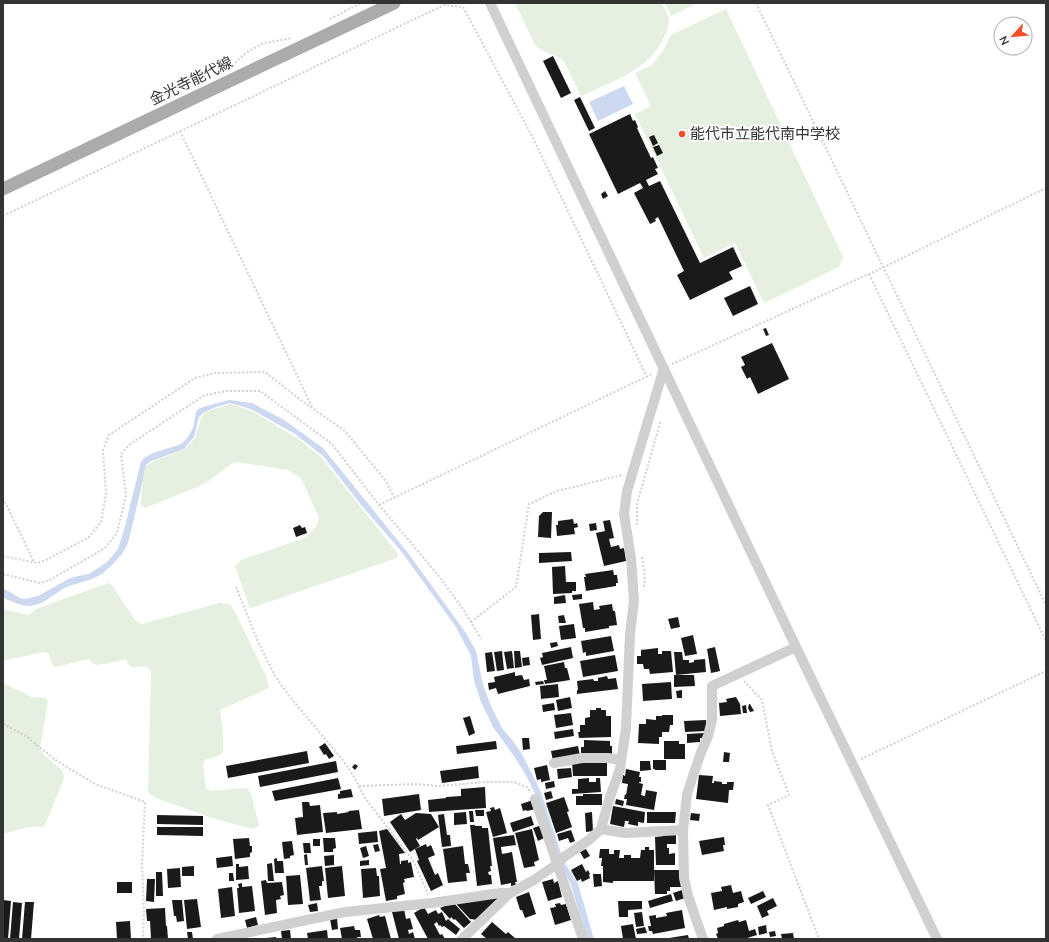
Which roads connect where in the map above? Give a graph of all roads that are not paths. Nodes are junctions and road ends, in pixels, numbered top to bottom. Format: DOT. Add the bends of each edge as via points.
graph roads {
  1 [pos="394,3"];
  2 [pos="490,3"];
  3 [pos="3,189"];
  4 [pos="664,368"];
  5 [pos="796,647"];
  6 [pos="621,760"];
  7 [pos="554,763"];
  8 [pos="535,800"];
  9 [pos="601,829"];
  10 [pos="683,830"];
  11 [pos="560,861"];
  12 [pos="510,893"];
  13 [pos="217,939"];
  14 [pos="462,939"];
  15 [pos="583,939"];
  16 [pos="703,939"];
  17 [pos="936,939"];
  1 -- 3 [label="main road, 金光寺能代線"];
  2 -- 4 [label="street"];
  4 -- 5 [label="street"];
  4 -- 6 [label="street" via="632,472 624,514 634,601 626,728"];
  5 -- 10 [label="street" via="712,686 712,720 686,794"];
  5 -- 17 [label="street"];
  6 -- 7 [label="street" via="582,758"];
  6 -- 9 [label="street"];
  8 -- 11 [label="street" via="553,851"];
  9 -- 10 [label="street" via="625,833"];
  9 -- 11 [label="street"];
  10 -- 16 [label="street" via="684,878"];
  11 -- 12 [label="street"];
  11 -- 15 [label="street"];
  12 -- 13 [label="street" via="345,912"];
  12 -- 14 [label="street"];
}
